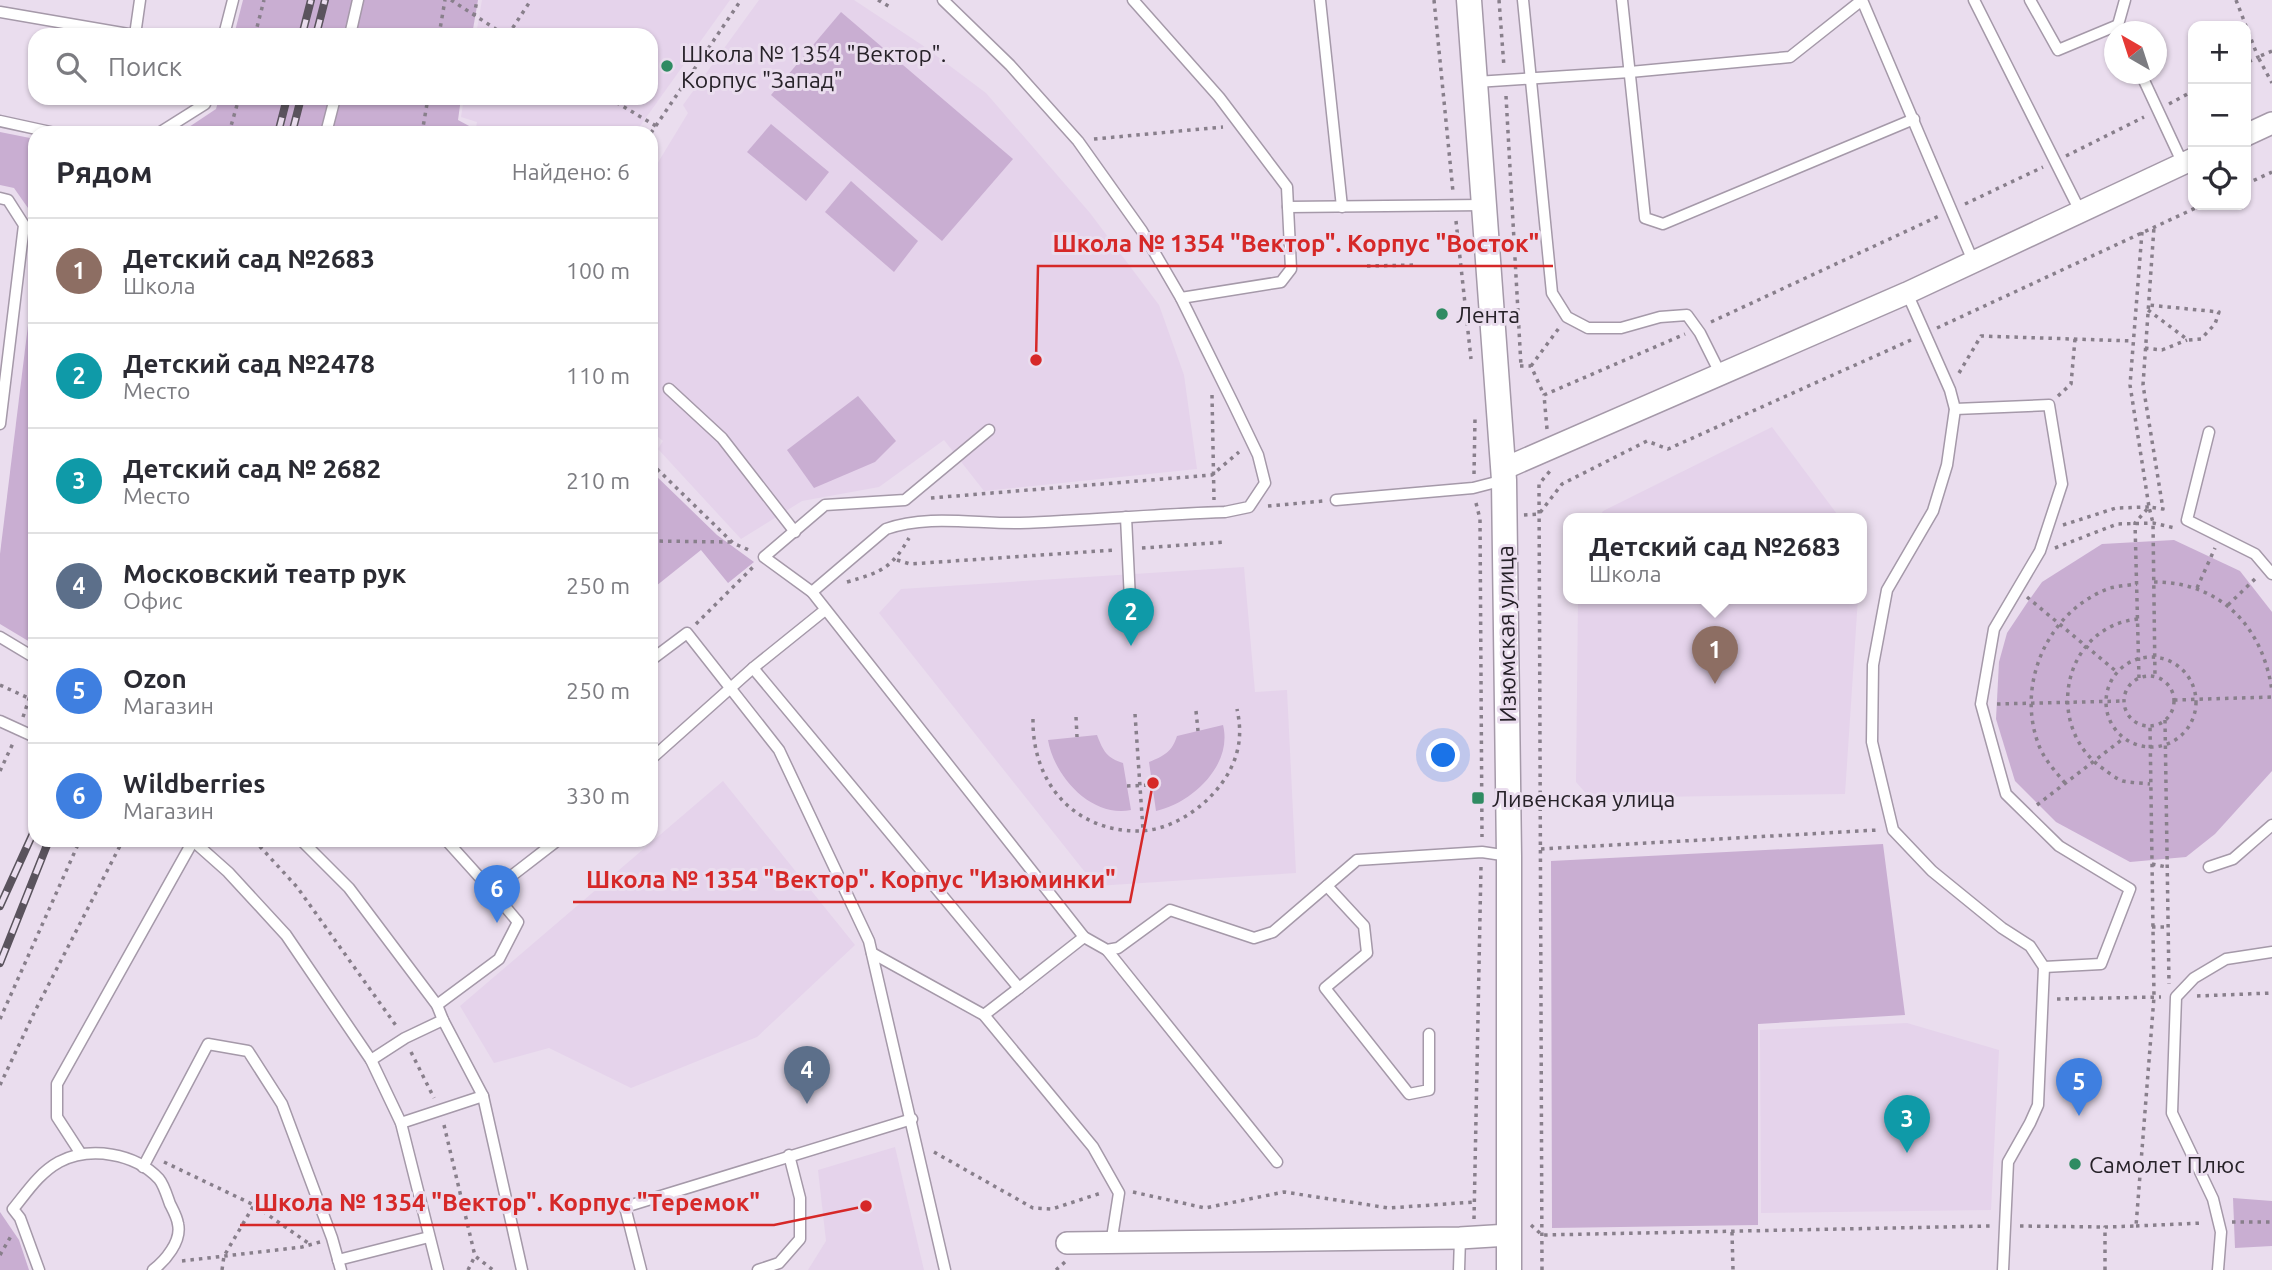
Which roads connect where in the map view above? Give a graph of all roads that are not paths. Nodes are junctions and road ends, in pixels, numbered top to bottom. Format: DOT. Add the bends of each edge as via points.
graph roads {
  1 [pos="140,0"];
  2 [pos="233,0"];
  3 [pos="358,0"];
  4 [pos="943,0"];
  5 [pos="1133,0"];
  6 [pos="1320,0"];
  7 [pos="1469,0"];
  8 [pos="1523,0"];
  9 [pos="1622,0"];
  10 [pos="1862,0"];
  11 [pos="1974,0"];
  12 [pos="2030,0"];
  13 [pos="2125,0"];
  14 [pos="0,12"];
  15 [pos="2121,21"];
  16 [pos="93,28"];
  17 [pos="135,28"];
  18 [pos="226,28"];
  19 [pos="352,28"];
  20 [pos="2104,34"];
  21 [pos="1630,72"];
  22 [pos="1531,78"];
  23 [pos="1476,82"];
  24 [pos="2146,84"];
  25 [pos="203,105"];
  26 [pos="333,105"];
  27 [pos="1914,119"];
  28 [pos="0,121"];
  29 [pos="2272,123"];
  30 [pos="170,126"];
  31 [pos="328,126"];
  32 [pos="28,127"];
  33 [pos="2251,133"];
  34 [pos="2188,162"];
  35 [pos="0,198"];
  36 [pos="1484,205"];
  37 [pos="1288,207"];
  38 [pos="1342,207"];
  39 [pos="2080,211"];
  40 [pos="1973,261"];
  41 [pos="1907,293"];
  42 [pos="1181,298"];
  43 [pos="1721,375"];
  44 [pos="668,389"];
  45 [pos="1955,409"];
  46 [pos="0,424"];
  47 [pos="989,430"];
  48 [pos="2209,432"];
  49 [pos="1504,474"];
  50 [pos="1336,500"];
  51 [pos="1126,517"];
  52 [pos="794,532"];
  53 [pos="2269,571"];
  54 [pos="812,592"];
  55 [pos="825,610"];
  56 [pos="1131,621"];
  57 [pos="0,637"];
  58 [pos="28,654"];
  59 [pos="658,655"];
  60 [pos="753,668"];
  61 [pos="730,688"];
  62 [pos="0,721"];
  63 [pos="28,734"];
  64 [pos="658,754"];
  65 [pos="2272,825"];
  66 [pos="188,847"];
  67 [pos="200,847"];
  68 [pos="308,847"];
  69 [pos="452,847"];
  70 [pos="549,847"];
  71 [pos="1509,856"];
  72 [pos="2209,867"];
  73 [pos="1327,886"];
  74 [pos="492,891"];
  75 [pos="1084,937"];
  76 [pos="1107,950"];
  77 [pos="2272,952"];
  78 [pos="872,953"];
  79 [pos="2044,967"];
  80 [pos="1019,988"];
  81 [pos="437,1005"];
  82 [pos="985,1015"];
  83 [pos="443,1020"];
  84 [pos="1429,1034"];
  85 [pos="371,1059"];
  86 [pos="483,1096"];
  87 [pos="912,1119"];
  88 [pos="401,1123"];
  89 [pos="80,1154"];
  90 [pos="789,1155"];
  91 [pos="1277,1162"];
  92 [pos="143,1167"];
  93 [pos="1509,1228"];
  94 [pos="1469,1231"];
  95 [pos="429,1237"];
  96 [pos="1067,1243"];
  97 [pos="1111,1244"];
  98 [pos="340,1265"];
  99 [pos="38,1270"];
  100 [pos="153,1270"];
  101 [pos="438,1270"];
  102 [pos="522,1270"];
  103 [pos="641,1270"];
  104 [pos="758,1270"];
  105 [pos="945,1270"];
  106 [pos="1459,1270"];
  107 [pos="1509,1270"];
  108 [pos="2003,1270"];
  109 [pos="2218,1270"];
  1 -- 17 [label="lane"];
  2 -- 18 [label="lane"];
  3 -- 19 [label="lane"];
  4 -- 42 [label="lane" via="1078,141 1142,231"];
  5 -- 37 [label="lane" via="1242,125 1287,187"];
  6 -- 38 [label="lane"];
  7 -- 23 [label="street, Изюмская улица"];
  8 -- 22 [label="lane"];
  9 -- 21 [label="lane"];
  10 -- 21 [label="lane" via="1790,57"];
  10 -- 27 [label="lane"];
  11 -- 39 [label="lane"];
  12 -- 20 [label="lane" via="2057,50"];
  13 -- 15 [label="lane"];
  14 -- 16 [label="lane"];
  21 -- 22 [label="lane"];
  21 -- 27 [label="lane" via="1645,218 1663,224"];
  22 -- 23 [label="lane"];
  22 -- 43 [label="lane" via="1552,293 1567,317 1588,328 1621,328 1687,315"];
  23 -- 36 [label="street, Изюмская улица"];
  24 -- 34 [label="lane"];
  25 -- 30 [label="lane"];
  26 -- 31 [label="lane"];
  27 -- 40 [label="lane"];
  28 -- 32 [label="lane"];
  29 -- 33 [label="street"];
  34 -- 39 [label="street"];
  35 -- 46 [label="lane" via="8,200 24,225"];
  36 -- 38 [label="lane"];
  36 -- 49 [label="street, Изюмская улица"];
  37 -- 38 [label="lane"];
  37 -- 42 [label="lane" via="1291,269 1281,282"];
  39 -- 40 [label="street"];
  40 -- 41 [label="street"];
  41 -- 43 [label="street"];
  41 -- 45 [label="lane"];
  42 -- 51 [label="lane" via="1258,455 1265,483 1249,507"];
  43 -- 49 [label="street" via="1550,449"];
  44 -- 52 [label="lane" via="722,438"];
  45 -- 79 [label="lane" via="1947,465 1933,511 1887,590 1873,665 1872,742 1893,830 1932,871 2030,946"];
  45 -- 79 [label="lane" via="2049,405 2062,484 2040,551 1994,629 1981,704 2006,794 2059,846 2130,889 2101,964"];
  47 -- 52 [label="lane" via="905,500 825,505"];
  48 -- 53 [label="lane" via="2187,520 2255,554"];
  49 -- 50 [label="lane" via="1473,488"];
  49 -- 71 [label="street, Изюмская улица" via="1492,518"];
  51 -- 54 [label="lane" via="898,525 886,529"];
  51 -- 56 [label="lane"];
  52 -- 54 [label="lane" via="764,557"];
  54 -- 55 [label="lane"];
  55 -- 60 [label="lane"];
  55 -- 75 [label="lane"];
  57 -- 58 [label="lane"];
  59 -- 61 [label="lane" via="687,633"];
  60 -- 61 [label="lane"];
  60 -- 80 [label="lane"];
  61 -- 64 [label="lane"];
  61 -- 78 [label="lane" via="779,750"];
  62 -- 63 [label="lane"];
  65 -- 72 [label="lane" via="2233,859"];
  66 -- 89 [label="lane" via="57,1084 57,1117"];
  67 -- 85 [label="lane" via="286,935"];
  68 -- 81 [label="lane" via="349,888"];
  69 -- 74 [label="lane"];
  70 -- 74 [label="lane"];
  71 -- 73 [label="lane" via="1482,852 1357,860"];
  71 -- 93 [label="street, Изюмская улица"];
  73 -- 76 [label="lane" via="1273,932 1254,938 1170,910 1118,948"];
  73 -- 84 [label="lane" via="1364,926 1367,953 1325,988 1409,1094 1429,1090"];
  74 -- 81 [label="lane" via="518,922 499,959"];
  75 -- 76 [label="lane"];
  75 -- 80 [label="lane"];
  76 -- 91 [label="lane"];
  77 -- 109 [label="lane" via="2226,958 2194,978 2176,997 2172,1113 2213,1199 2221,1232"];
  78 -- 82 [label="lane"];
  78 -- 87 [label="lane"];
  79 -- 108 [label="lane" via="2038,1105 2008,1162"];
  80 -- 82 [label="lane"];
  81 -- 83 [label="lane"];
  82 -- 97 [label="lane" via="1093,1147 1119,1193"];
  83 -- 85 [label="lane"];
  83 -- 86 [label="lane"];
  85 -- 88 [label="lane"];
  86 -- 88 [label="lane"];
  86 -- 102 [label="lane"];
  87 -- 90 [label="lane"];
  87 -- 105 [label="lane"];
  88 -- 95 [label="lane"];
  89 -- 92 [label="lane" via="101,1153"];
  89 -- 99 [label="lane" via="43,1173 13,1209"];
  90 -- 103 [label="lane" via="625,1207"];
  90 -- 104 [label="lane" via="800,1198 800,1239 779,1264"];
  92 -- 98 [label="lane" via="208,1044 248,1051 282,1104"];
  92 -- 100 [label="lane" via="160,1181 179,1227 165,1259"];
  93 -- 94 [label="street"];
  93 -- 107 [label="street, Изюмская улица"];
  94 -- 97 [label="street"];
  94 -- 106 [label="lane"];
  95 -- 98 [label="lane"];
  95 -- 101 [label="lane"];
  96 -- 97 [label="street"];
}
